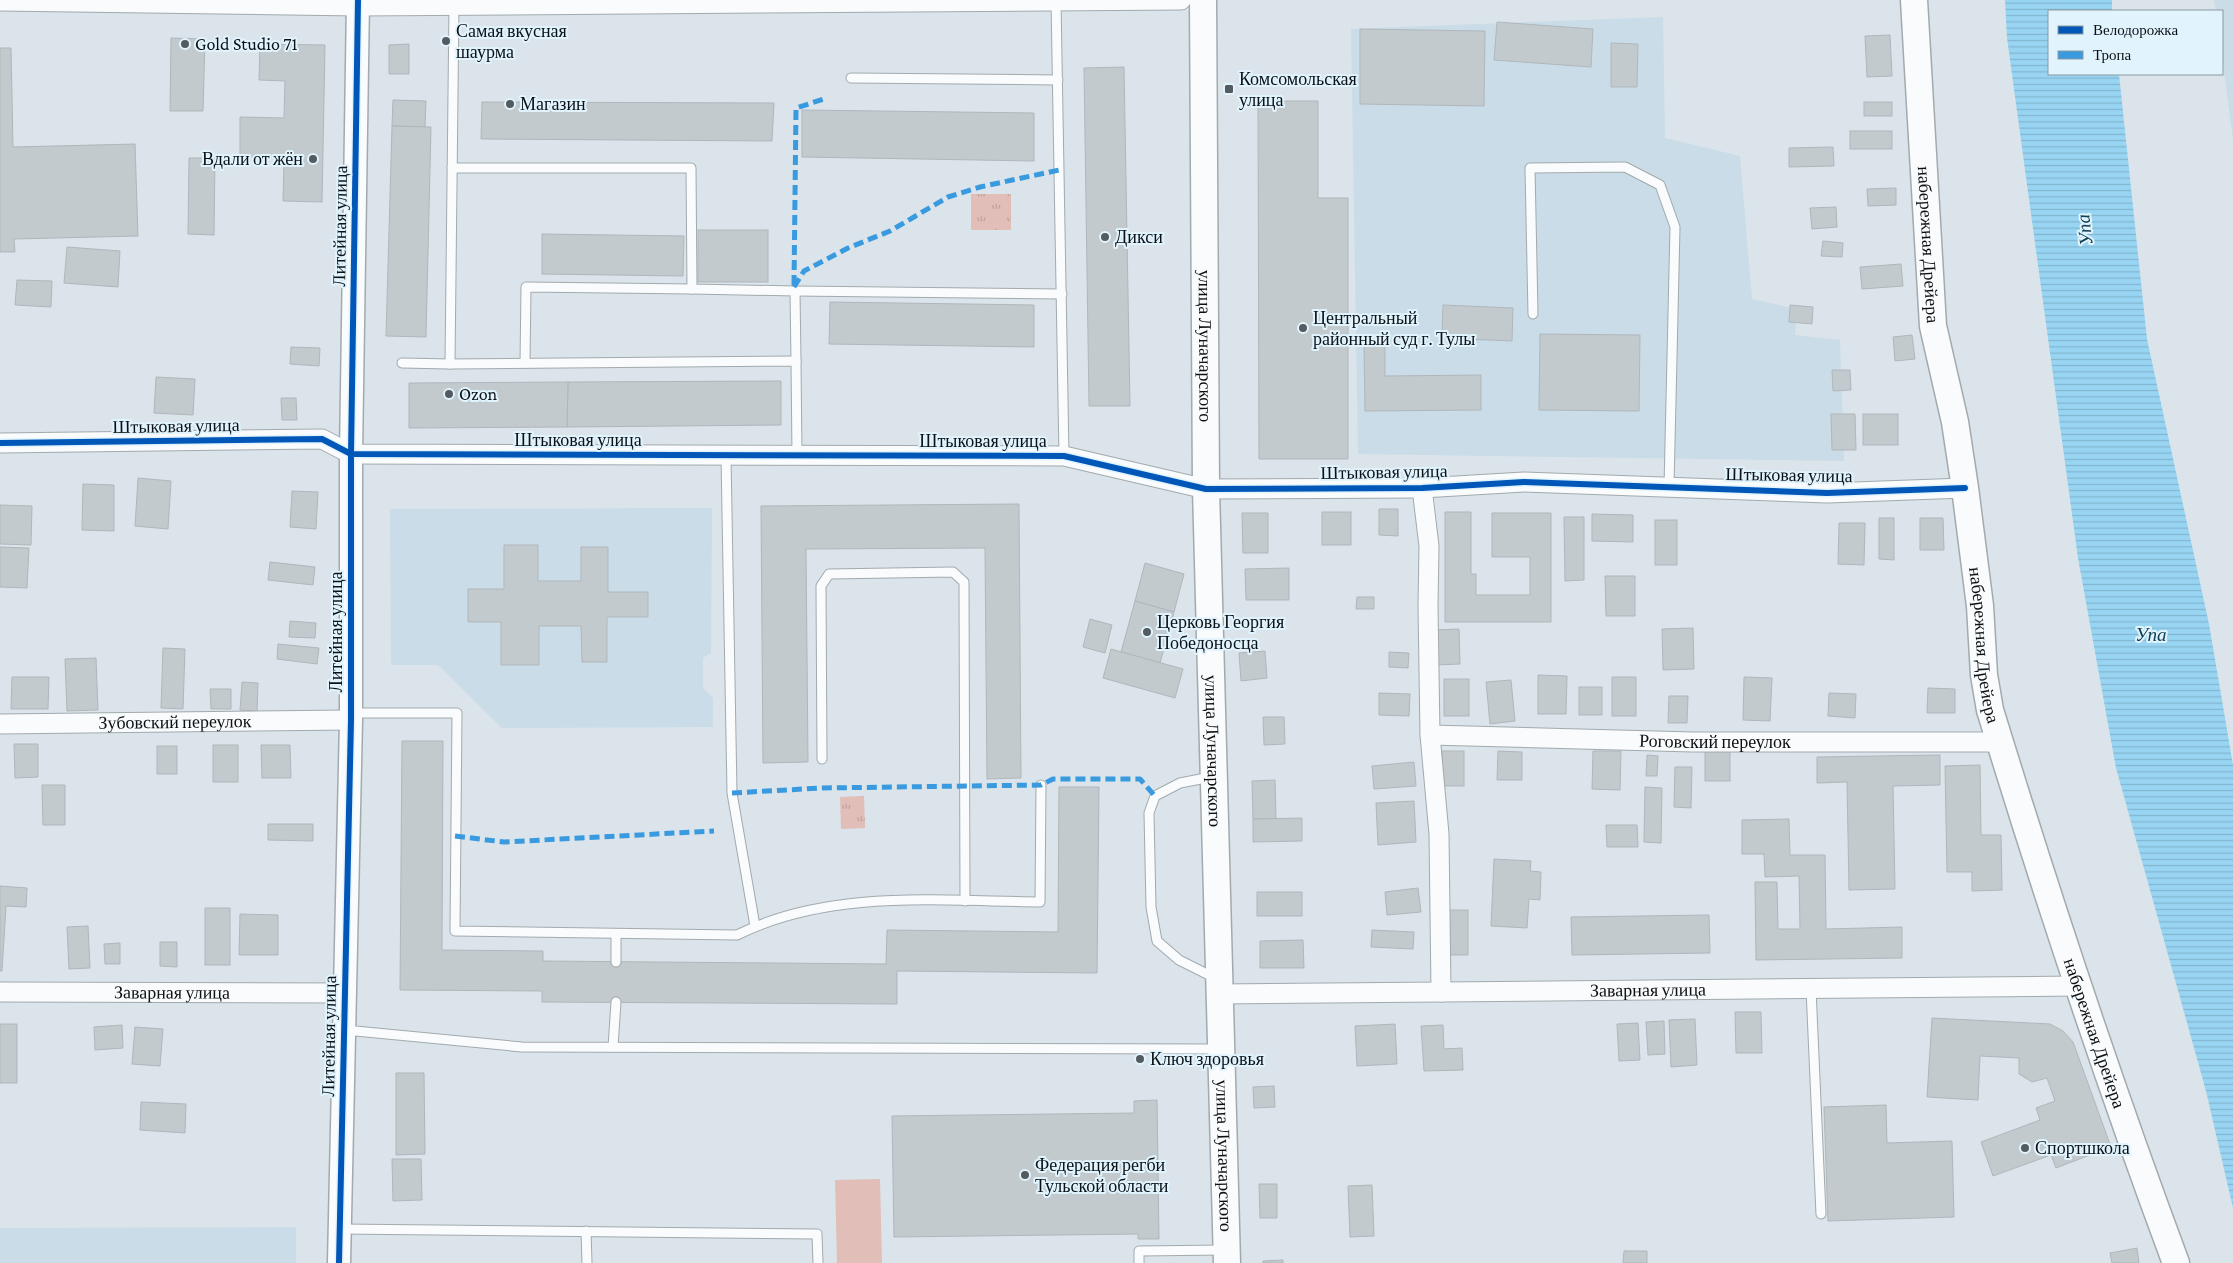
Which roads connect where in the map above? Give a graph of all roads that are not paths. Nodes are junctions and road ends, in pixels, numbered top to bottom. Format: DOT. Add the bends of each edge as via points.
graph roads {
  1 [pos="1181,0"];
  2 [pos="1203,0"];
  3 [pos="1914,0"];
  4 [pos="0,1"];
  5 [pos="1056,1"];
  6 [pos="358,3"];
  7 [pos="454,5"];
  8 [pos="851,78"];
  9 [pos="1058,80"];
  10 [pos="452,168"];
  11 [pos="692,289"];
  12 [pos="795,291"];
  13 [pos="1062,294"];
  14 [pos="1533,314"];
  15 [pos="796,361"];
  16 [pos="402,363"];
  17 [pos="525,363"];
  18 [pos="450,364"];
  19 [pos="0,443"];
  20 [pos="351,454"];
  21 [pos="726,456"];
  22 [pos="797,456"];
  23 [pos="1064,456"];
  24 [pos="1669,487"];
  25 [pos="1422,488"];
  26 [pos="1965,488"];
  27 [pos="1206,489"];
  28 [pos="351,717"];
  29 [pos="0,724"];
  30 [pos="1430,735"];
  31 [pos="2000,742"];
  32 [pos="822,759"];
  33 [pos="1213,776"];
  34 [pos="1041,785"];
  35 [pos="965,901"];
  36 [pos="755,926"];
  37 [pos="616,934"];
  38 [pos="616,962"];
  39 [pos="1219,986"];
  40 [pos="2077,986"];
  41 [pos="1811,989"];
  42 [pos="0,992"];
  43 [pos="1440,992"];
  44 [pos="345,993"];
  45 [pos="616,1002"];
  46 [pos="344,1030"];
  47 [pos="614,1047"];
  48 [pos="1221,1049"];
  49 [pos="1821,1214"];
  50 [pos="340,1229"];
  51 [pos="586,1232"];
  52 [pos="1227,1256"];
  53 [pos="340,1263"];
  54 [pos="586,1263"];
  55 [pos="818,1263"];
  56 [pos="1139,1263"];
  57 [pos="2176,1263"];
  1 -- 5 [label="street"];
  2 -- 27 [label="main road, улица Луначарского"];
  3 -- 26 [label="main road, набережная Дрейера" via="1932,326 1955,422"];
  4 -- 6 [label="street"];
  5 -- 7 [label="street"];
  5 -- 9 [label="lane"];
  6 -- 7 [label="street"];
  6 -- 20 [label="street, Литейная улица"];
  7 -- 10 [label="lane"];
  8 -- 9 [label="lane"];
  9 -- 13 [label="lane"];
  10 -- 11 [label="lane" via="691,168"];
  10 -- 18 [label="lane"];
  11 -- 12 [label="lane"];
  11 -- 17 [label="lane" via="526,287"];
  12 -- 13 [label="lane"];
  12 -- 15 [label="lane"];
  13 -- 23 [label="lane"];
  14 -- 24 [label="lane" via="1530,168 1625,167 1660,185 1675,227"];
  15 -- 17 [label="lane"];
  15 -- 22 [label="lane"];
  16 -- 18 [label="lane"];
  17 -- 18 [label="lane"];
  19 -- 20 [label="street, Штыковая улица" via="322,439"];
  20 -- 21 [label="street, Штыковая улица"];
  20 -- 28 [label="street, Литейная улица"];
  21 -- 22 [label="street, Штыковая улица"];
  21 -- 36 [label="lane" via="732,793"];
  22 -- 23 [label="street, Штыковая улица"];
  23 -- 27 [label="street, Штыковая улица"];
  24 -- 25 [label="street, Штыковая улица" via="1524,482"];
  24 -- 26 [label="street, Штыковая улица" via="1827,492"];
  25 -- 27 [label="street, Штыковая улица"];
  25 -- 30 [label="street" via="1429,546"];
  26 -- 31 [label="main road, набережная Дрейера" via="1980,606 1984,675"];
  27 -- 33 [label="main road, улица Луначарского"];
  28 -- 29 [label="street, Зубовский переулок"];
  28 -- 37 [label="lane" via="457,713 454,931"];
  28 -- 44 [label="street, Литейная улица"];
  30 -- 31 [label="street, Роговский переулок" via="1693,742"];
  30 -- 43 [label="street" via="1439,834"];
  31 -- 40 [label="main road, набережная Дрейера"];
  32 -- 35 [label="lane" via="821,586 829,574 953,572 964,582"];
  33 -- 39 [label="main road, улица Луначарского"];
  33 -- 39 [label="lane" via="1180,783 1155,796 1149,813 1150,898 1158,941 1179,960"];
  34 -- 35 [label="lane" via="1040,902"];
  35 -- 36 [label="lane" via="891,901 822,907 795,912"];
  36 -- 37 [label="lane" via="737,935"];
  37 -- 38 [label="lane"];
  39 -- 43 [label="street, Заварная улица"];
  39 -- 48 [label="main road, улица Луначарского"];
  40 -- 41 [label="street, Заварная улица"];
  40 -- 57 [label="main road, набережная Дрейера"];
  41 -- 43 [label="street, Заварная улица"];
  41 -- 49 [label="lane"];
  42 -- 44 [label="street, Заварная улица"];
  44 -- 46 [label="street, Литейная улица"];
  45 -- 47 [label="lane"];
  46 -- 47 [label="lane" via="522,1047"];
  46 -- 50 [label="street, Литейная улица"];
  47 -- 48 [label="lane"];
  48 -- 52 [label="main road, улица Луначарского"];
  50 -- 51 [label="lane"];
  50 -- 53 [label="street, Литейная улица"];
  51 -- 54 [label="lane"];
  51 -- 55 [label="lane" via="817,1234"];
  52 -- 56 [label="lane" via="1139,1251"];
}
